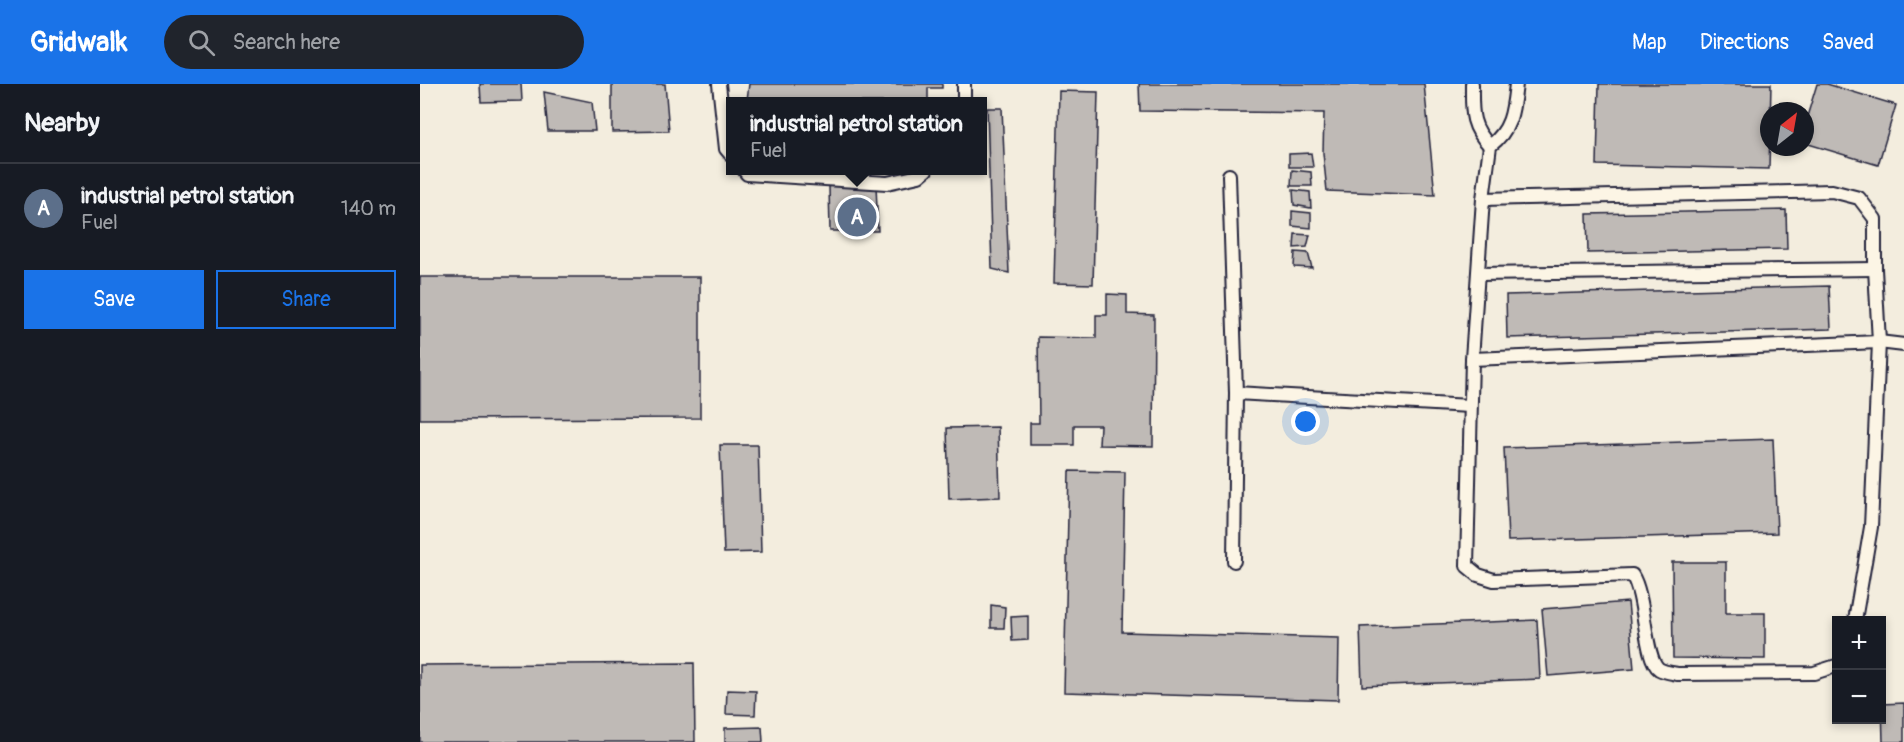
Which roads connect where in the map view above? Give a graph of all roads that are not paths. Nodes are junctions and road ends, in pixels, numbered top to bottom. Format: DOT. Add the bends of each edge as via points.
graph roads {
  1 [pos="719,84"];
  2 [pos="1472,84"];
  3 [pos="1516,84"];
  4 [pos="1490,146"];
  5 [pos="726,148"];
  6 [pos="763,175"];
  7 [pos="921,175"];
  8 [pos="1229,175"];
  9 [pos="1483,199"];
  10 [pos="1875,269"];
  11 [pos="1478,274"];
  12 [pos="1879,342"];
  13 [pos="1904,345"];
  14 [pos="1472,359"];
  15 [pos="1236,393"];
  16 [pos="1470,406"];
  17 [pos="1234,561"];
  18 [pos="1856,616"];
  19 [pos="1832,667"];
  1 -- 5 [label="lane"];
  2 -- 4 [label="lane" via="1475,128"];
  3 -- 4 [label="lane" via="1510,122"];
  4 -- 9 [label="lane"];
  6 -- 7 [label="lane" via="887,183"];
  8 -- 15 [label="lane"];
  9 -- 10 [label="lane" via="1832,191 1859,198 1875,219"];
  9 -- 11 [label="lane"];
  10 -- 11 [label="lane"];
  10 -- 12 [label="lane"];
  11 -- 14 [label="lane"];
  12 -- 13 [label="lane"];
  12 -- 14 [label="lane"];
  12 -- 18 [label="lane" via="1871,527"];
  14 -- 16 [label="lane"];
  15 -- 16 [label="lane"];
  15 -- 17 [label="lane"];
  16 -- 19 [label="lane" via="1467,566 1478,575 1494,580 1632,575 1643,603 1651,657 1659,669 1677,674 1814,673"];
}
